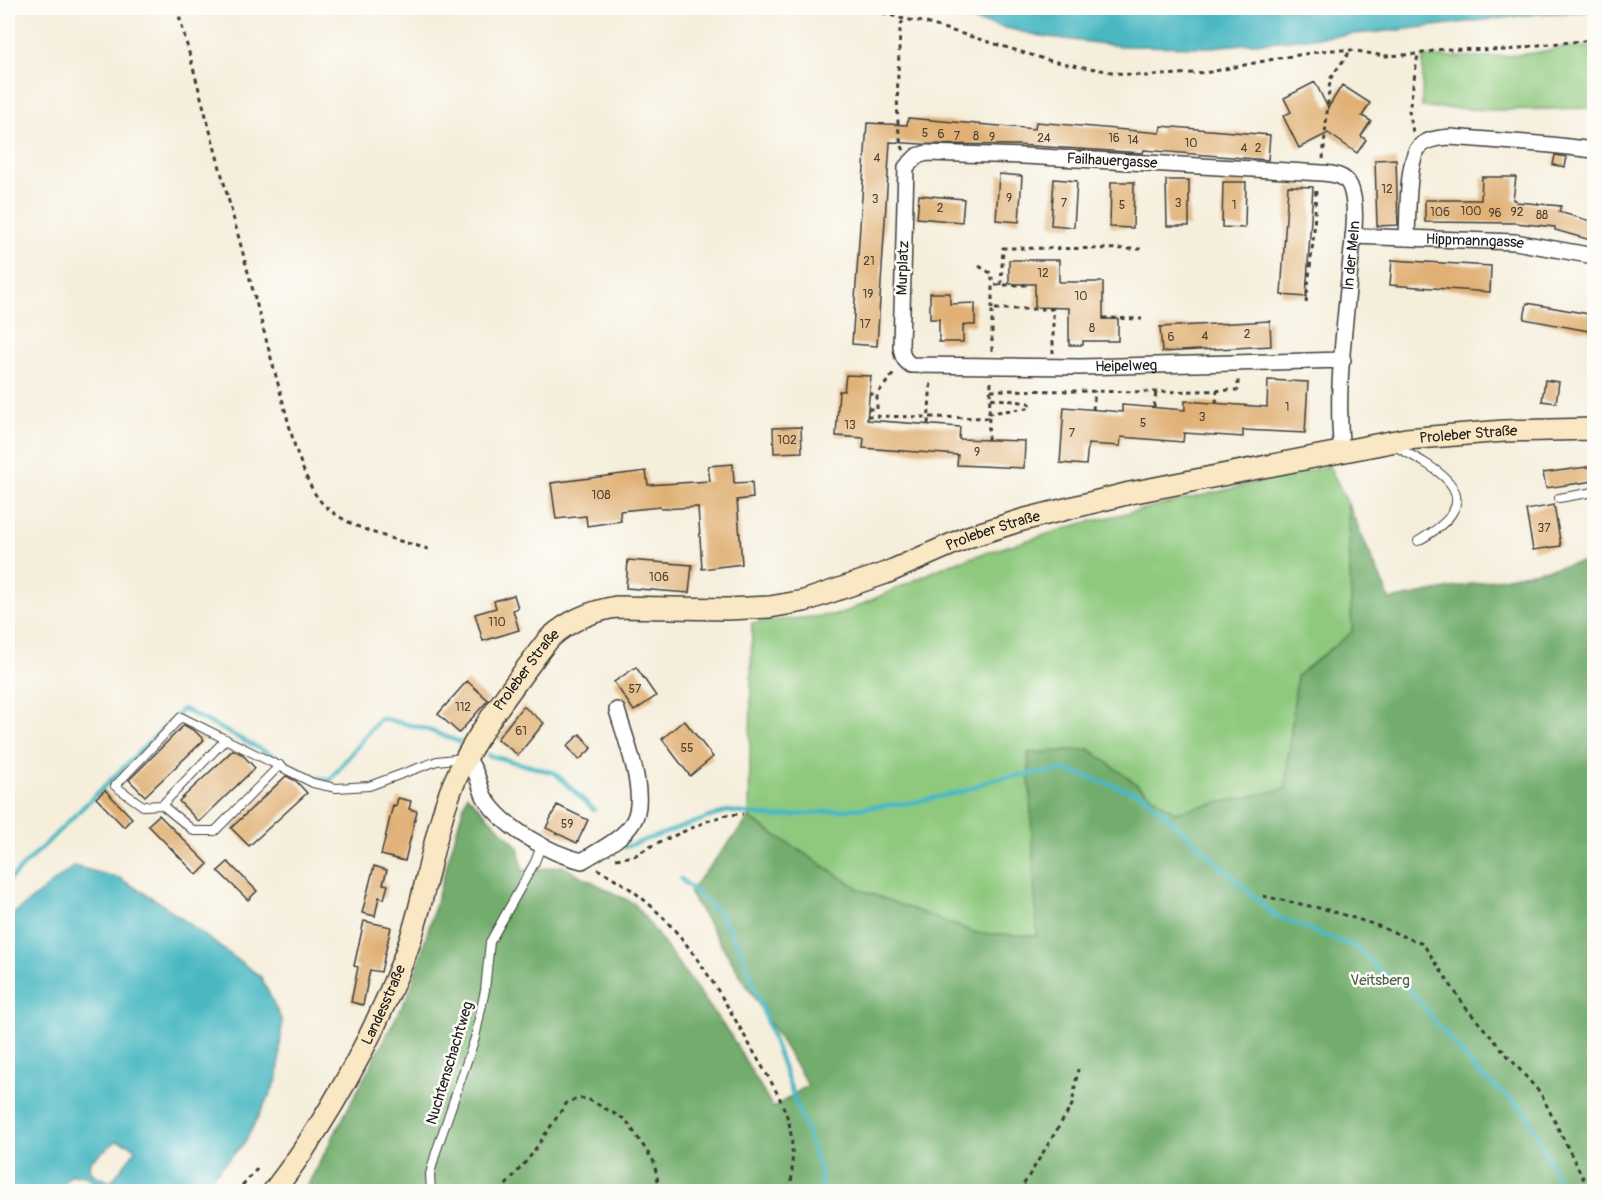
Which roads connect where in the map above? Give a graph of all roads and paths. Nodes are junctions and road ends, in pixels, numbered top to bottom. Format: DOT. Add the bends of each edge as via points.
graph roads {
  1 [pos="177,8"];
  2 [pos="865,8"];
  3 [pos="904,19"];
  4 [pos="1594,40"];
  5 [pos="1351,50"];
  6 [pos="1418,54"];
  7 [pos="1416,150"];
  8 [pos="1594,150"];
  9 [pos="909,164"];
  10 [pos="1322,173"];
  11 [pos="1315,195"];
  12 [pos="1353,236"];
  13 [pos="1407,238"];
  14 [pos="1141,249"];
  15 [pos="1594,256"];
  16 [pos="979,266"];
  17 [pos="992,285"];
  18 [pos="1001,285"];
  19 [pos="1031,285"];
  20 [pos="1306,303"];
  21 [pos="992,309"];
  22 [pos="1103,318"];
  23 [pos="1142,319"];
  24 [pos="1343,360"];
  25 [pos="908,363"];
  26 [pos="1238,363"];
  27 [pos="932,366"];
  28 [pos="992,367"];
  29 [pos="1053,367"];
  30 [pos="991,390"];
  31 [pos="1217,390"];
  32 [pos="1095,391"];
  33 [pos="1156,392"];
  34 [pos="869,394"];
  35 [pos="877,394"];
  36 [pos="1216,403"];
  37 [pos="1154,408"];
  38 [pos="868,409"];
  39 [pos="1093,410"];
  40 [pos="989,415"];
  41 [pos="867,416"];
  42 [pos="928,417"];
  43 [pos="928,424"];
  44 [pos="1594,429"];
  45 [pos="988,440"];
  46 [pos="1388,442"];
  47 [pos="1342,451"];
  48 [pos="1594,492"];
  49 [pos="1559,498"];
  50 [pos="1418,541"];
  51 [pos="431,550"];
  52 [pos="617,710"];
  53 [pos="226,739"];
  54 [pos="468,758"];
  55 [pos="280,765"];
  56 [pos="447,800"];
  57 [pos="162,806"];
  58 [pos="743,814"];
  59 [pos="541,846"];
  60 [pos="582,861"];
  61 [pos="1263,896"];
  62 [pos="1078,1069"];
  63 [pos="258,1168"];
  64 [pos="236,1191"];
  65 [pos="273,1191"];
  66 [pos="431,1191"];
  67 [pos="500,1191"];
  68 [pos="660,1191"];
  69 [pos="791,1191"];
  70 [pos="1019,1191"];
  71 [pos="1590,1191"];
  1 -- 51 [label="path" via="305,476 324,504 356,526"];
  2 -- 3 [label="path"];
  3 -- 5 [label="path" via="1051,61 1147,76 1210,72 1330,50"];
  3 -- 9 [label="path" via="900,26 898,118 901,145"];
  4 -- 6 [label="path" via="1508,50 1443,49"];
  5 -- 6 [label="path" via="1384,56"];
  5 -- 10 [label="path" via="1330,79"];
  6 -- 7 [label="path" via="1409,111"];
  7 -- 8 [label="street" via="1436,138 1450,137"];
  7 -- 13 [label="street"];
  9 -- 10 [label="street, Failhauergasse" via="927,153"];
  9 -- 25 [label="street, Murplatz" via="901,346"];
  10 -- 12 [label="street, In der Meln" via="1346,180 1350,187 1354,202"];
  11 -- 20 [label="path"];
  12 -- 13 [label="street, Hippmanngasse"];
  12 -- 24 [label="street, In der Meln"];
  13 -- 15 [label="street, Hippmanngasse" via="1515,242"];
  14 -- 18 [label="path" via="1003,248"];
  16 -- 17 [label="path" via="992,274"];
  17 -- 18 [label="path"];
  17 -- 21 [label="path"];
  18 -- 19 [label="path"];
  21 -- 28 [label="path"];
  21 -- 29 [label="path" via="1053,309"];
  22 -- 23 [label="path"];
  24 -- 26 [label="street, Heipelweg"];
  24 -- 47 [label="street, In der Meln" via="1339,397"];
  25 -- 27 [label="street, Heipelweg"];
  25 -- 35 [label="path"];
  26 -- 29 [label="street, Heipelweg"];
  26 -- 31 [label="path" via="1238,390"];
  27 -- 28 [label="street, Heipelweg"];
  27 -- 42 [label="path"];
  28 -- 29 [label="street, Heipelweg"];
  30 -- 32 [label="path"];
  31 -- 33 [label="path"];
  31 -- 36 [label="path"];
  32 -- 33 [label="path"];
  32 -- 39 [label="path"];
  33 -- 37 [label="path"];
  34 -- 35 [label="path"];
  35 -- 38 [label="path" via="877,409"];
  40 -- 40 [label="path" via="1028,408 1030,405 990,398"];
  40 -- 42 [label="path"];
  40 -- 45 [label="path"];
  41 -- 42 [label="path"];
  42 -- 43 [label="path"];
  44 -- 46 [label="main road, Proleber Straße" via="1471,433"];
  46 -- 47 [label="main road, Proleber Straße"];
  46 -- 50 [label="lane" via="1434,468 1456,495 1454,513 1446,523"];
  47 -- 54 [label="main road, Proleber Straße" via="1130,493 1022,520 804,601 770,608 634,606 600,610 550,638"];
  48 -- 49 [label="lane"];
  52 -- 60 [label="street" via="639,790 639,808 633,823 621,835"];
  53 -- 55 [label="lane"];
  53 -- 57 [label="lane"];
  53 -- 57 [label="lane" via="181,717 115,786 143,806"];
  54 -- 55 [label="lane" via="437,761 369,786 336,788 313,783"];
  54 -- 56 [label="main road, Proleber Straße"];
  54 -- 59 [label="street" via="486,801"];
  55 -- 57 [label="lane" via="215,831 194,831"];
  56 -- 65 [label="main road, Landesstraße" via="419,910 387,1000 316,1131"];
  58 -- 60 [label="path" via="711,820 634,856"];
  59 -- 60 [label="street"];
  59 -- 66 [label="lane, Nuchtenschachtweg" via="490,942 475,1038 436,1152 430,1174"];
  60 -- 69 [label="path" via="635,893 663,917 712,978 773,1086 789,1123"];
  61 -- 71 [label="path" via="1340,913 1423,944 1466,1008 1541,1094"];
  62 -- 70 [label="path" via="1072,1105"];
  63 -- 64 [label="path"];
  67 -- 68 [label="path" via="529,1158 568,1101 586,1098 626,1120 654,1162"];
}
